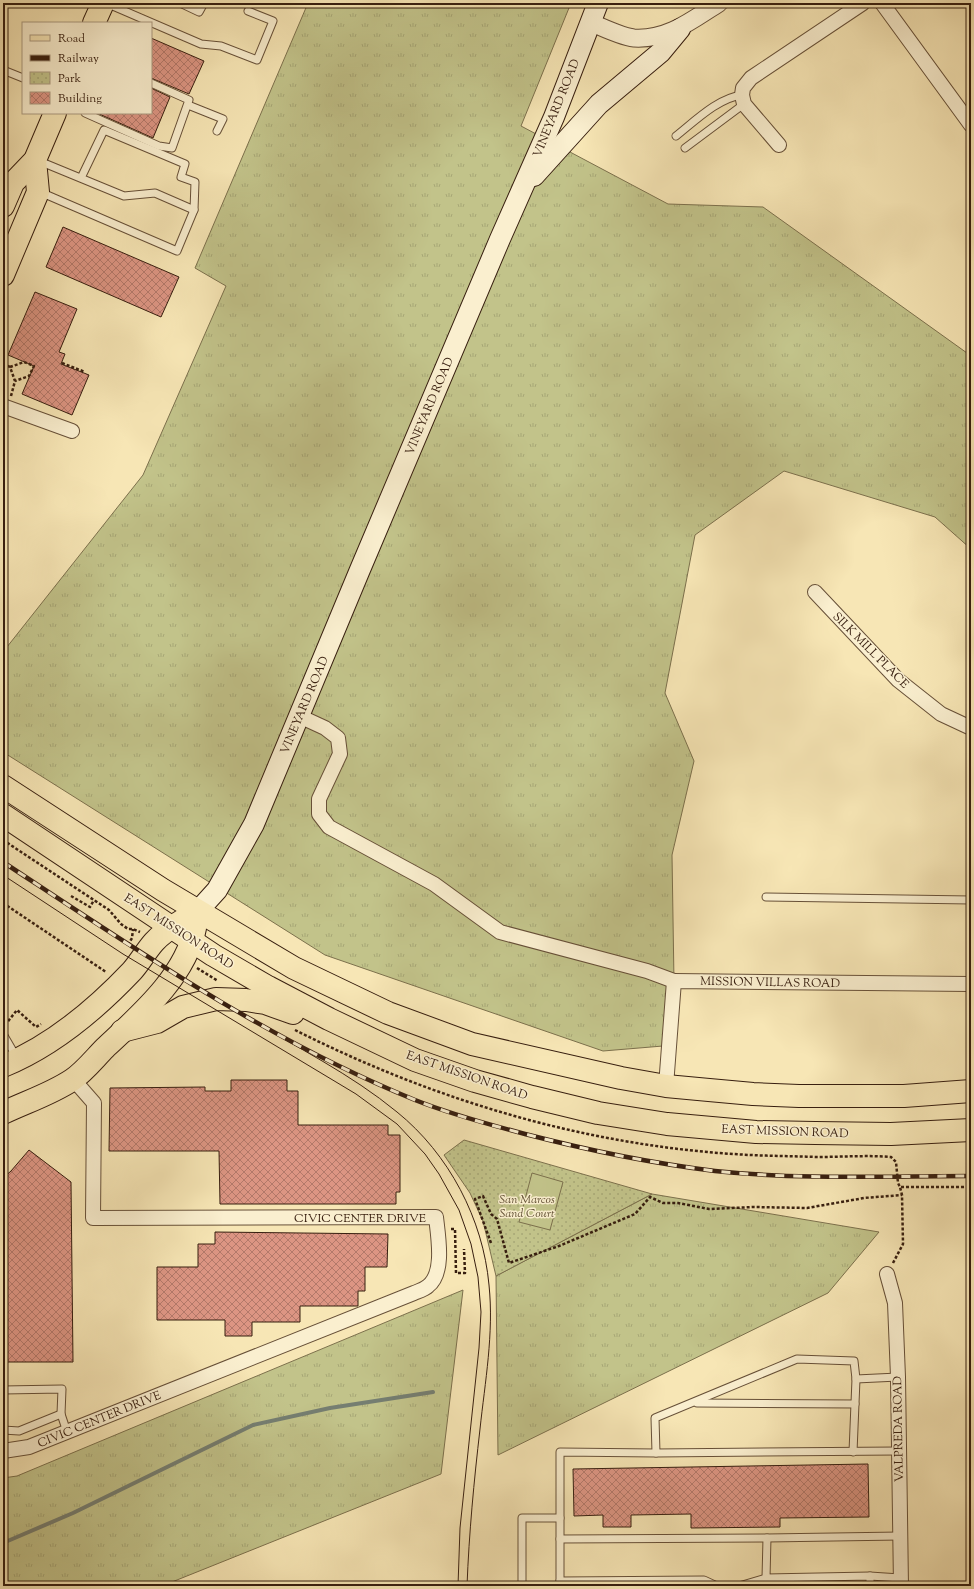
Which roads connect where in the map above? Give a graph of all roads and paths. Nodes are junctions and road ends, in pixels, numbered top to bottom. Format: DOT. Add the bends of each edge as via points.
graph roads {
  1 [pos="104,3"];
  2 [pos="180,3"];
  3 [pos="204,3"];
  4 [pos="598,3"];
  5 [pos="719,3"];
  6 [pos="863,3"];
  7 [pos="882,3"];
  8 [pos="248,11"];
  9 [pos="94,22"];
  10 [pos="149,22"];
  11 [pos="590,22"];
  12 [pos="152,23"];
  13 [pos="680,28"];
  14 [pos="3,70"];
  15 [pos="22,78"];
  16 [pos="152,83"];
  17 [pos="743,99"];
  18 [pos="188,104"];
  19 [pos="55,114"];
  20 [pos="87,114"];
  21 [pos="971,125"];
  22 [pos="217,131"];
  23 [pos="676,136"];
  24 [pos="779,145"];
  25 [pos="685,148"];
  26 [pos="35,160"];
  27 [pos="81,178"];
  28 [pos="523,187"];
  29 [pos="38,192"];
  30 [pos="3,206"];
  31 [pos="194,210"];
  32 [pos="3,275"];
  33 [pos="62,363"];
  34 [pos="3,364"];
  35 [pos="10,367"];
  36 [pos="85,372"];
  37 [pos="15,381"];
  38 [pos="7,401"];
  39 [pos="72,431"];
  40 [pos="815,592"];
  41 [pos="299,716"];
  42 [pos="971,728"];
  43 [pos="3,786"];
  44 [pos="3,815"];
  45 [pos="71,896"];
  46 [pos="766,897"];
  47 [pos="94,900"];
  48 [pos="971,900"];
  49 [pos="3,903"];
  50 [pos="198,911"];
  51 [pos="172,927"];
  52 [pos="133,929"];
  53 [pos="193,941"];
  54 [pos="126,949"];
  55 [pos="111,968"];
  56 [pos="106,972"];
  57 [pos="101,977"];
  58 [pos="674,981"];
  59 [pos="971,984"];
  60 [pos="46,1021"];
  61 [pos="3,1027"];
  62 [pos="122,1032"];
  63 [pos="3,1034"];
  64 [pos="415,1060"];
  65 [pos="10,1063"];
  66 [pos="73,1079"];
  67 [pos="666,1086"];
  68 [pos="971,1091"];
  69 [pos="3,1113"];
  70 [pos="971,1130"];
  71 [pos="900,1187"];
  72 [pos="902,1195"];
  73 [pos="447,1229"];
  74 [pos="491,1243"];
  75 [pos="464,1249"];
  76 [pos="887,1274"];
  77 [pos="898,1377"];
  78 [pos="856,1379"];
  79 [pos="3,1390"];
  80 [pos="693,1403"];
  81 [pos="855,1404"];
  82 [pos="61,1414"];
  83 [pos="3,1430"];
  84 [pos="67,1432"];
  85 [pos="3,1451"];
  86 [pos="898,1451"];
  87 [pos="656,1452"];
  88 [pos="853,1452"];
  89 [pos="560,1518"];
  90 [pos="900,1536"];
  91 [pos="767,1538"];
  92 [pos="560,1539"];
  93 [pos="870,1576"];
  94 [pos="766,1578"];
  95 [pos="900,1582"];
  96 [pos="560,1584"];
  97 [pos="522,1586"];
  98 [pos="717,1586"];
  99 [pos="739,1586"];
  100 [pos="870,1586"];
  1 -- 9 [label="main road"];
  1 -- 10 [label="lane"];
  2 -- 3 [label="lane" via="200,12"];
  4 -- 11 [label="main road, VINEYARD ROAD"];
  5 -- 13 [label="street"];
  6 -- 17 [label="street" via="751,78 743,88"];
  7 -- 21 [label="street"];
  8 -- 12 [label="lane" via="272,21 257,60 221,46 201,44"];
  11 -- 13 [label="street" via="633,38 660,36"];
  11 -- 28 [label="main road, VINEYARD ROAD" via="554,117"];
  13 -- 28 [label="main road" via="661,52 599,104"];
  14 -- 15 [label="lane"];
  16 -- 18 [label="lane" via="189,100"];
  17 -- 23 [label="lane" via="734,96 722,101"];
  17 -- 24 [label="street"];
  17 -- 25 [label="lane"];
  18 -- 20 [label="lane" via="172,148 160,146"];
  18 -- 22 [label="lane" via="222,119"];
  19 -- 26 [label="main road"];
  26 -- 27 [label="lane"];
  26 -- 29 [label="main road"];
  26 -- 30 [label="main road" via="13,183"];
  27 -- 31 [label="lane" via="124,196 155,193"];
  27 -- 31 [label="lane" via="104,130 185,164 181,177 195,182"];
  28 -- 41 [label="main road, VINEYARD ROAD"];
  29 -- 31 [label="lane" via="177,251"];
  29 -- 32 [label="main road"];
  33 -- 36 [label="path"];
  34 -- 35 [label="path"];
  35 -- 37 [label="path"];
  35 -- 37 [label="path" via="24,362 34,366 29,376"];
  37 -- 38 [label="path"];
  38 -- 39 [label="street"];
  40 -- 42 [label="street, SILK MILL PLACE" via="898,680 941,714"];
  41 -- 50 [label="main road, VINEYARD ROAD" via="254,824 217,890"];
  41 -- 58 [label="street, MISSION VILLAS ROAD" via="325,728 338,738 340,754 319,799 319,814 329,826 434,884 500,932 647,971"];
  43 -- 50 [label="main road"];
  44 -- 51 [label="main road, EAST MISSION ROAD"];
  45 -- 47 [label="path" via="90,907"];
  46 -- 48 [label="lane"];
  49 -- 56 [label="path"];
  50 -- 51 [label="main road"];
  50 -- 53 [label="main road"];
  50 -- 67 [label="main road" via="300,971 429,1029 480,1046 577,1069"];
  51 -- 53 [label="main road, EAST MISSION ROAD"];
  51 -- 65 [label="main road" via="155,940 132,971 90,1011 48,1043"];
  52 -- 54 [label="path" via="132,938"];
  53 -- 62 [label="main road" via="169,982"];
  53 -- 64 [label="main road, EAST MISSION ROAD" via="275,991"];
  55 -- 56 [label="path"];
  56 -- 57 [label="path"];
  58 -- 59 [label="street, MISSION VILLAS ROAD"];
  58 -- 67 [label="street"];
  60 -- 61 [label="path" via="36,1027 17,1010"];
  62 -- 64 [label="main road" via="157,1022 183,1007 216,999 246,1000 288,1011 323,1028"];
  62 -- 66 [label="main road"];
  63 -- 65 [label="lane"];
  64 -- 70 [label="main road, EAST MISSION ROAD" via="532,1097 598,1113 667,1124 800,1133 891,1134"];
  66 -- 69 [label="main road"];
  66 -- 84 [label="street, CIVIC CENTER DRIVE" via="94,1103 93,1218 436,1217 439,1258 436,1278 428,1286 414,1293"];
  67 -- 68 [label="main road" via="799,1096 904,1096"];
  71 -- 72 [label="path"];
  72 -- 74 [label="path" via="864,1198 807,1208 709,1209 663,1202 650,1197 634,1214 559,1246 509,1263 498,1219 491,1214 483,1196 475,1199"];
  72 -- 76 [label="path" via="904,1244"];
  73 -- 75 [label="path" via="454,1229 456,1273 465,1273"];
  76 -- 77 [label="street, VALPREDA ROAD" via="895,1303"];
  77 -- 78 [label="lane"];
  77 -- 86 [label="street, VALPREDA ROAD"];
  78 -- 80 [label="lane" via="854,1361 797,1359"];
  78 -- 81 [label="lane"];
  79 -- 82 [label="lane" via="62,1389"];
  80 -- 81 [label="lane"];
  80 -- 87 [label="lane" via="655,1418"];
  81 -- 88 [label="lane"];
  82 -- 83 [label="lane" via="19,1431"];
  82 -- 84 [label="lane"];
  84 -- 85 [label="street, CIVIC CENTER DRIVE" via="29,1447"];
  86 -- 88 [label="lane"];
  86 -- 90 [label="street, VALPREDA ROAD"];
  87 -- 88 [label="lane"];
  87 -- 89 [label="lane" via="560,1452"];
  89 -- 92 [label="lane"];
  89 -- 97 [label="lane" via="522,1518"];
  90 -- 91 [label="lane"];
  90 -- 95 [label="street, VALPREDA ROAD"];
  91 -- 92 [label="lane"];
  91 -- 94 [label="lane"];
  92 -- 96 [label="lane"];
  93 -- 94 [label="lane"];
  93 -- 95 [label="lane"];
  93 -- 100 [label="lane"];
  94 -- 99 [label="lane"];
  96 -- 98 [label="lane" via="704,1580"];
}
